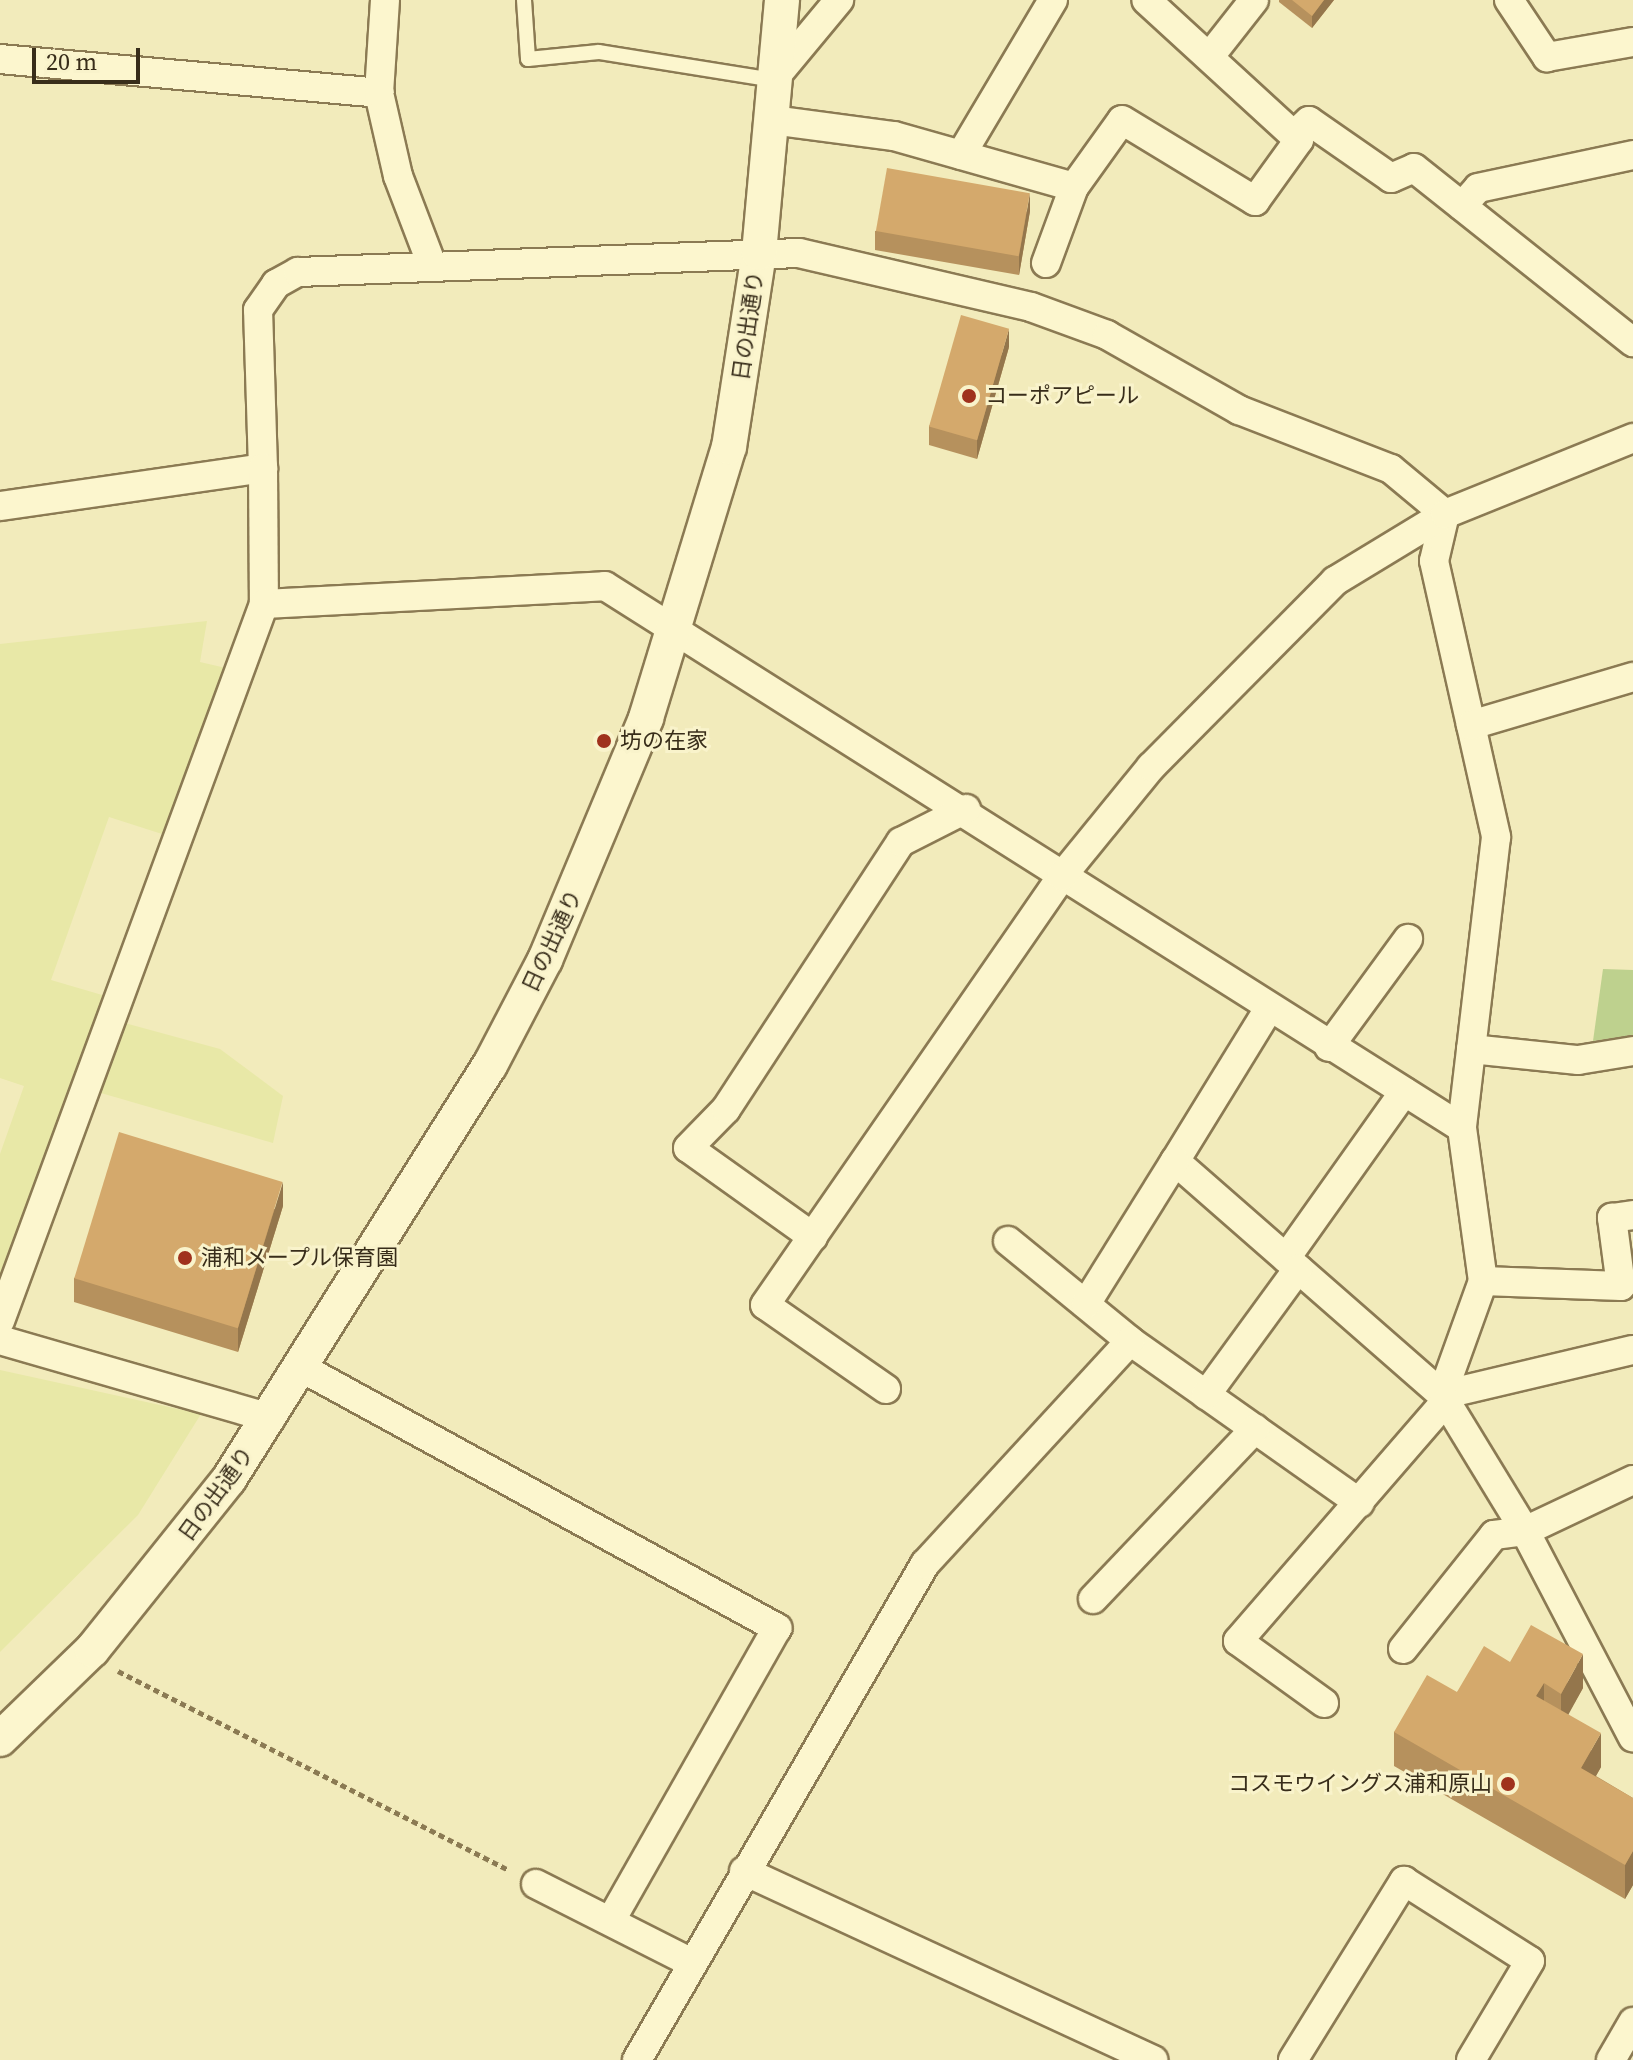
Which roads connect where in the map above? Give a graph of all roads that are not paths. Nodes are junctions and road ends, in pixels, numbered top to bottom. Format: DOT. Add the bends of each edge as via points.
graph roads {
  1 [pos="385,0"];
  2 [pos="524,0"];
  3 [pos="782,0"];
  4 [pos="839,0"];
  5 [pos="1053,0"];
  6 [pos="1146,0"];
  7 [pos="1254,0"];
  8 [pos="1509,0"];
  9 [pos="1633,42"];
  10 [pos="1210,56"];
  11 [pos="0,59"];
  12 [pos="776,78"];
  13 [pos="379,93"];
  14 [pos="772,120"];
  15 [pos="1295,134"];
  16 [pos="961,155"];
  17 [pos="1633,155"];
  18 [pos="1074,187"];
  19 [pos="1462,206"];
  20 [pos="759,253"];
  21 [pos="1046,263"];
  22 [pos="432,265"];
  23 [pos="1633,342"];
  24 [pos="1633,438"];
  25 [pos="263,468"];
  26 [pos="0,506"];
  27 [pos="1445,514"];
  28 [pos="264,604"];
  29 [pos="677,629"];
  30 [pos="1633,677"];
  31 [pos="1471,725"];
  32 [pos="966,809"];
  33 [pos="1062,876"];
  34 [pos="1408,939"];
  35 [pos="1268,1010"];
  36 [pos="1329,1047"];
  37 [pos="1471,1049"];
  38 [pos="1633,1051"];
  39 [pos="1404,1092"];
  40 [pos="1462,1128"];
  41 [pos="1175,1161"];
  42 [pos="1633,1215"];
  43 [pos="813,1237"];
  44 [pos="1008,1241"];
  45 [pos="1292,1264"];
  46 [pos="1483,1281"];
  47 [pos="1086,1304"];
  48 [pos="0,1321"];
  49 [pos="0,1340"];
  50 [pos="1130,1341"];
  51 [pos="1633,1350"];
  52 [pos="302,1368"];
  53 [pos="886,1389"];
  54 [pos="1206,1395"];
  55 [pos="1444,1398"];
  56 [pos="271,1418"];
  57 [pos="1255,1429"];
  58 [pos="1633,1480"];
  59 [pos="1360,1503"];
  60 [pos="1525,1531"];
  61 [pos="1093,1599"];
  62 [pos="1403,1649"];
  63 [pos="1324,1703"];
  64 [pos="1633,1738"];
  65 [pos="0,1739"];
  66 [pos="744,1871"];
  67 [pos="536,1884"];
  68 [pos="612,1918"];
  69 [pos="690,1962"];
  70 [pos="1633,2022"];
  71 [pos="637,2060"];
  72 [pos="1153,2060"];
  73 [pos="1293,2060"];
  74 [pos="1471,2060"];
  75 [pos="1611,2060"];
  1 -- 13 [label="street"];
  2 -- 12 [label="lane" via="528,59 599,52"];
  3 -- 12 [label="street, 日の出通り"];
  4 -- 12 [label="street"];
  5 -- 16 [label="street"];
  6 -- 10 [label="street"];
  7 -- 10 [label="street"];
  8 -- 9 [label="street" via="1547,57"];
  10 -- 15 [label="street"];
  11 -- 13 [label="street"];
  12 -- 14 [label="street, 日の出通り"];
  13 -- 22 [label="street" via="398,176"];
  14 -- 16 [label="street" via="894,136"];
  14 -- 20 [label="street, 日の出通り"];
  15 -- 18 [label="street" via="1299,140 1255,201 1122,120"];
  15 -- 19 [label="street" via="1309,121 1391,178 1414,168"];
  16 -- 18 [label="street"];
  17 -- 19 [label="street" via="1478,188"];
  18 -- 21 [label="street"];
  19 -- 23 [label="street"];
  20 -- 22 [label="street"];
  20 -- 27 [label="street" via="830,260 1031,307 1094,330 1239,410 1391,469"];
  20 -- 29 [label="street, 日の出通り" via="729,447"];
  22 -- 25 [label="street" via="298,272 276,284 258,310"];
  24 -- 27 [label="street"];
  25 -- 26 [label="street"];
  25 -- 28 [label="street"];
  27 -- 31 [label="street" via="1434,561"];
  27 -- 33 [label="street" via="1335,581 1151,767"];
  28 -- 29 [label="street" via="605,586"];
  28 -- 48 [label="street"];
  29 -- 32 [label="street"];
  29 -- 52 [label="street, 日の出通り" via="545,960 490,1065"];
  30 -- 31 [label="street"];
  31 -- 37 [label="street" via="1496,837"];
  32 -- 33 [label="street"];
  32 -- 43 [label="street" via="901,842 726,1109 688,1148"];
  33 -- 35 [label="street"];
  33 -- 43 [label="street"];
  34 -- 36 [label="street"];
  35 -- 36 [label="street"];
  35 -- 41 [label="street"];
  36 -- 39 [label="street"];
  37 -- 38 [label="street" via="1578,1060"];
  37 -- 40 [label="street"];
  39 -- 40 [label="street"];
  39 -- 45 [label="street"];
  40 -- 46 [label="street"];
  41 -- 45 [label="street"];
  41 -- 47 [label="street"];
  42 -- 46 [label="street" via="1612,1218 1621,1286"];
  43 -- 53 [label="street" via="765,1305"];
  44 -- 47 [label="street"];
  45 -- 54 [label="street"];
  45 -- 55 [label="street"];
  46 -- 55 [label="street"];
  47 -- 50 [label="street"];
  49 -- 56 [label="street"];
  50 -- 54 [label="street"];
  50 -- 66 [label="street" via="925,1564"];
  51 -- 55 [label="street"];
  52 -- 56 [label="street, 日の出通り"];
  52 -- 68 [label="street" via="777,1628"];
  54 -- 57 [label="street"];
  55 -- 59 [label="street"];
  55 -- 60 [label="street"];
  56 -- 65 [label="street, 日の出通り" via="92,1650"];
  57 -- 59 [label="street"];
  57 -- 61 [label="street"];
  58 -- 60 [label="street"];
  59 -- 63 [label="street" via="1238,1641"];
  60 -- 62 [label="street" via="1494,1535"];
  60 -- 64 [label="street"];
  66 -- 69 [label="street"];
  66 -- 72 [label="street"];
  67 -- 68 [label="street"];
  68 -- 69 [label="street"];
  69 -- 71 [label="street"];
  70 -- 75 [label="street"];
  73 -- 74 [label="street" via="1404,1881 1530,1961"];
}
